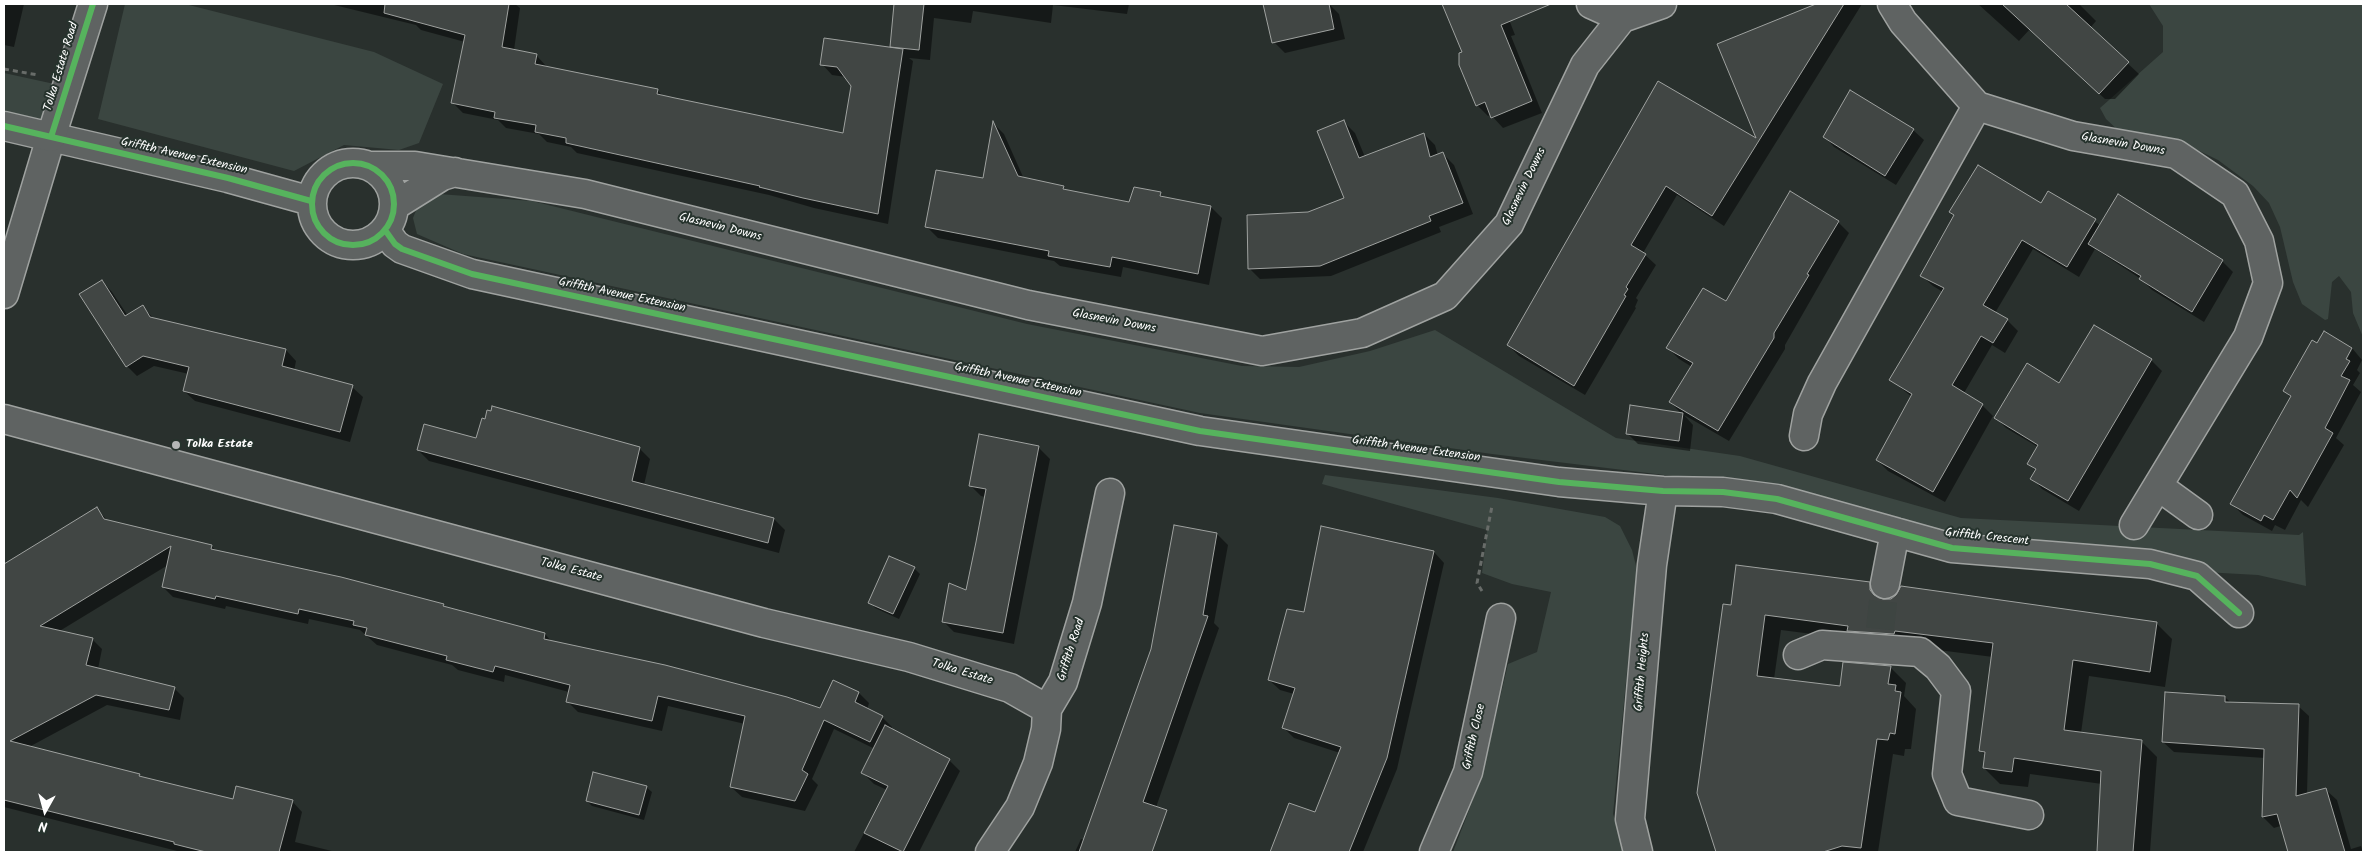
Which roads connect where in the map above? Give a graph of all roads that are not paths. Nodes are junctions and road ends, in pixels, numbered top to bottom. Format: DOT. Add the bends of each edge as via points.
graph roads {
  1 [pos="93,4"];
  2 [pos="1591,4"];
  3 [pos="1662,4"];
  4 [pos="1892,4"];
  5 [pos="1622,18"];
  6 [pos="1976,106"];
  7 [pos="4,126"];
  8 [pos="51,137"];
  9 [pos="369,166"];
  10 [pos="455,172"];
  11 [pos="311,201"];
  12 [pos="389,218"];
  13 [pos="4,294"];
  14 [pos="4,419"];
  15 [pos="1804,436"];
  16 [pos="2158,486"];
  17 [pos="1664,491"];
  18 [pos="1110,493"];
  19 [pos="2198,515"];
  20 [pos="2134,526"];
  21 [pos="1895,532"];
  22 [pos="1885,584"];
  23 [pos="2238,613"];
  24 [pos="1501,618"];
  25 [pos="1798,655"];
  26 [pos="1047,709"];
  27 [pos="2030,815"];
  28 [pos="990,852"];
  29 [pos="1434,852"];
  30 [pos="1638,852"];
  1 -- 8 [label="street, Tolka Estate Road"];
  2 -- 5 [label="street"];
  3 -- 5 [label="street"];
  4 -- 6 [label="street" via="1903,22"];
  5 -- 10 [label="street, Glasnevin Downs" via="1585,65 1509,224 1445,296 1362,333 1262,351 1028,305 585,194"];
  6 -- 15 [label="street" via="1822,383 1808,414"];
  6 -- 16 [label="street, Glasnevin Downs" via="2073,136 2176,154 2235,194 2259,241 2268,282 2248,336"];
  7 -- 8 [label="street, Griffith Avenue Extension"];
  8 -- 11 [label="street, Griffith Avenue Extension"];
  8 -- 13 [label="street"];
  9 -- 10 [label="street, Glasnevin Downs" via="415,166"];
  9 -- 11 [label="street" via="357,163 333,168 314,188"];
  9 -- 12 [label="street, Griffith Avenue Extension" via="387,181 392,193"];
  10 -- 12 [label="street" via="442,176"];
  11 -- 12 [label="street" via="317,226 326,236 350,245 375,239"];
  12 -- 17 [label="street, Griffith Avenue Extension" via="402,249 472,274 1200,431 1558,482"];
  14 -- 26 [label="street, Tolka Estate" via="754,620 909,657 1010,688"];
  16 -- 19 [label="street"];
  16 -- 20 [label="street, Glasnevin Downs"];
  17 -- 21 [label="street, Griffith Crescent" via="1723,492 1777,499"];
  17 -- 30 [label="street, Griffith Heights" via="1652,566 1630,819"];
  18 -- 26 [label="street, Griffith Road" via="1087,603 1063,682"];
  21 -- 22 [label="street"];
  21 -- 23 [label="street, Griffith Crescent" via="1952,548 2150,564 2197,576"];
  24 -- 29 [label="street, Griffith Close" via="1468,772"];
  25 -- 27 [label="street" via="1822,645 1878,638 1920,652 1938,667 1956,691 1947,774 1958,801"];
  26 -- 28 [label="street, Griffith Road" via="1038,763 1020,807"];
}
